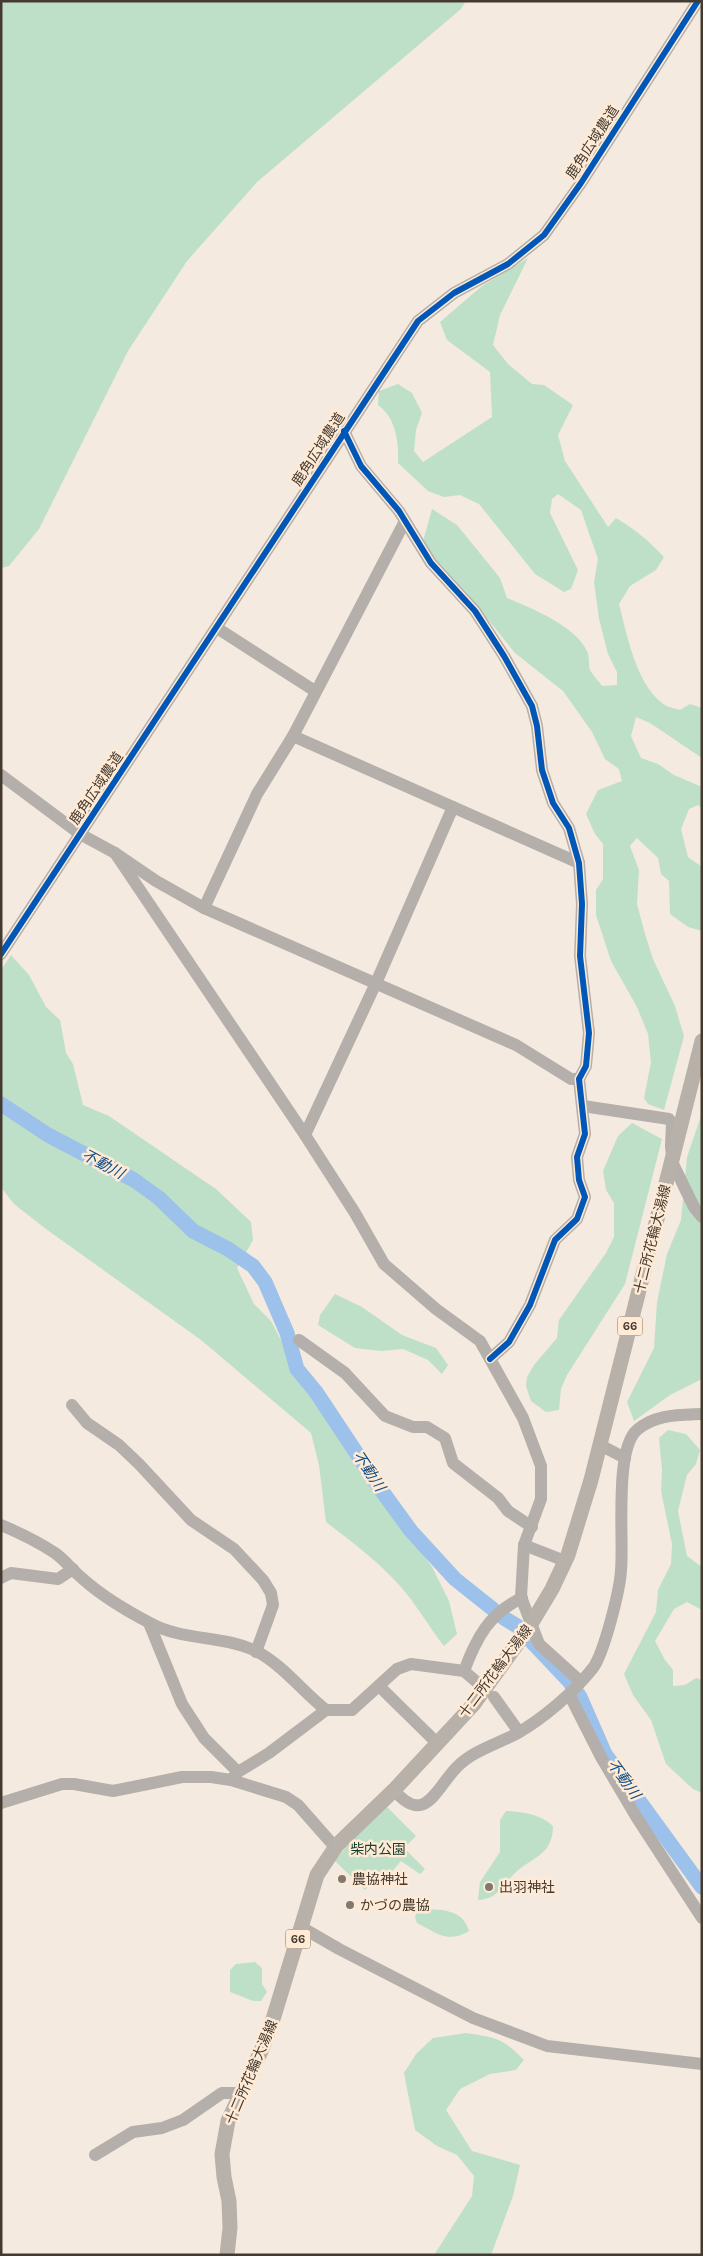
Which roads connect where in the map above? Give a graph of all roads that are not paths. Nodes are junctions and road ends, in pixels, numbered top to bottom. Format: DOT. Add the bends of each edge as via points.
graph roads {
  1 [pos="698,1"];
  2 [pos="344,432"];
  3 [pos="404,523"];
  4 [pos="217,628"];
  5 [pos="316,691"];
  6 [pos="292,736"];
  7 [pos="1,775"];
  8 [pos="453,807"];
  9 [pos="80,834"];
  10 [pos="115,853"];
  11 [pos="579,863"];
  12 [pos="204,908"];
  13 [pos="1,954"];
  14 [pos="376,983"];
  15 [pos="702,1041"];
  16 [pos="579,1079"];
  17 [pos="583,1106"];
  18 [pos="305,1135"];
  19 [pos="673,1159"];
  20 [pos="702,1217"];
  21 [pos="299,1340"];
  22 [pos="490,1359"];
  23 [pos="72,1405"];
  24 [pos="702,1414"];
  25 [pos="600,1446"];
  26 [pos="625,1458"];
  27 [pos="1,1525"];
  28 [pos="532,1527"];
  29 [pos="524,1545"];
  30 [pos="565,1562"];
  31 [pos="74,1570"];
  32 [pos="1,1578"];
  33 [pos="522,1598"];
  34 [pos="150,1623"];
  35 [pos="256,1652"];
  36 [pos="464,1671"];
  37 [pos="486,1682"];
  38 [pos="379,1686"];
  39 [pos="575,1688"];
  40 [pos="494,1697"];
  41 [pos="326,1710"];
  42 [pos="519,1732"];
  43 [pos="437,1744"];
  44 [pos="235,1776"];
  45 [pos="394,1790"];
  46 [pos="1,1803"];
  47 [pos="336,1847"];
  48 [pos="702,1918"];
  49 [pos="302,1927"];
  50 [pos="702,2064"];
  51 [pos="241,2092"];
  52 [pos="95,2155"];
  53 [pos="227,2255"];
  1 -- 2 [label="street, 鹿角広域農道" via="544,234 508,264 454,293 418,321"];
  2 -- 3 [label="street" via="361,466 399,511"];
  2 -- 4 [label="street, 鹿角広域農道"];
  3 -- 5 [label="street"];
  3 -- 11 [label="street" via="431,563 475,610 532,706 552,803 569,828"];
  4 -- 5 [label="street"];
  4 -- 9 [label="street, 鹿角広域農道"];
  5 -- 6 [label="street"];
  6 -- 8 [label="street"];
  6 -- 12 [label="street" via="257,794"];
  7 -- 9 [label="street"];
  8 -- 11 [label="street"];
  8 -- 14 [label="street"];
  9 -- 10 [label="street"];
  9 -- 13 [label="street, 鹿角広域農道"];
  10 -- 12 [label="street"];
  10 -- 18 [label="street"];
  11 -- 16 [label="street" via="582,904 580,956 589,1033 586,1066"];
  12 -- 14 [label="street"];
  14 -- 16 [label="street" via="516,1045 571,1079"];
  14 -- 18 [label="street"];
  15 -- 19 [label="main road, 十二所花輪大湯線 / 66"];
  16 -- 17 [label="street"];
  17 -- 19 [label="street" via="669,1120 672,1124"];
  17 -- 22 [label="street" via="585,1134 577,1157 579,1180 585,1197 577,1219 555,1240 530,1305 509,1342"];
  18 -- 22 [label="street" via="384,1264 436,1310 480,1341"];
  19 -- 20 [label="street" via="694,1207"];
  19 -- 25 [label="main road, 十二所花輪大湯線 / 66"];
  21 -- 28 [label="street" via="344,1373 385,1416 413,1427 427,1427 444,1438 453,1463 498,1498 508,1511"];
  22 -- 28 [label="street" via="523,1418 541,1466 541,1498"];
  23 -- 35 [label="street" via="87,1423 119,1445 139,1464 191,1520 234,1549 263,1580 271,1593 273,1605"];
  24 -- 26 [label="street" via="669,1415 637,1430"];
  25 -- 26 [label="street"];
  25 -- 30 [label="main road, 十二所花輪大湯線 / 66"];
  26 -- 39 [label="street" via="622,1571 594,1667"];
  27 -- 31 [label="street" via="57,1554"];
  28 -- 29 [label="street"];
  29 -- 30 [label="street"];
  29 -- 33 [label="street"];
  30 -- 37 [label="main road, 十二所花輪大湯線 / 66" via="543,1604"];
  31 -- 32 [label="street" via="58,1580 12,1573"];
  31 -- 34 [label="street"];
  33 -- 36 [label="street" via="480,1634"];
  33 -- 39 [label="street" via="539,1644"];
  34 -- 35 [label="street" via="167,1631"];
  34 -- 44 [label="street" via="182,1704"];
  35 -- 41 [label="street" via="282,1670"];
  36 -- 37 [label="street"];
  36 -- 38 [label="street" via="411,1664 397,1669"];
  37 -- 43 [label="main road, 十二所花輪大湯線 / 66" via="473,1705"];
  38 -- 41 [label="street" via="352,1710"];
  38 -- 43 [label="street"];
  39 -- 42 [label="street"];
  39 -- 48 [label="street" via="601,1757"];
  40 -- 42 [label="street"];
  41 -- 44 [label="street"];
  42 -- 45 [label="street" via="469,1757 427,1804 410,1804"];
  43 -- 45 [label="main road, 十二所花輪大湯線 / 66"];
  44 -- 46 [label="street" via="182,1778 114,1791 62,1784"];
  44 -- 47 [label="street" via="298,1805"];
  45 -- 47 [label="main road, 十二所花輪大湯線 / 66"];
  47 -- 49 [label="main road, 十二所花輪大湯線 / 66" via="317,1876"];
  49 -- 50 [label="street" via="473,2018 547,2046"];
  49 -- 51 [label="main road, 十二所花輪大湯線 / 66" via="262,2049"];
  51 -- 52 [label="street" via="222,2093 183,2120 162,2128 133,2132"];
  51 -- 53 [label="main road, 十二所花輪大湯線 / 66" via="228,2121 222,2154 229,2201"];
}
